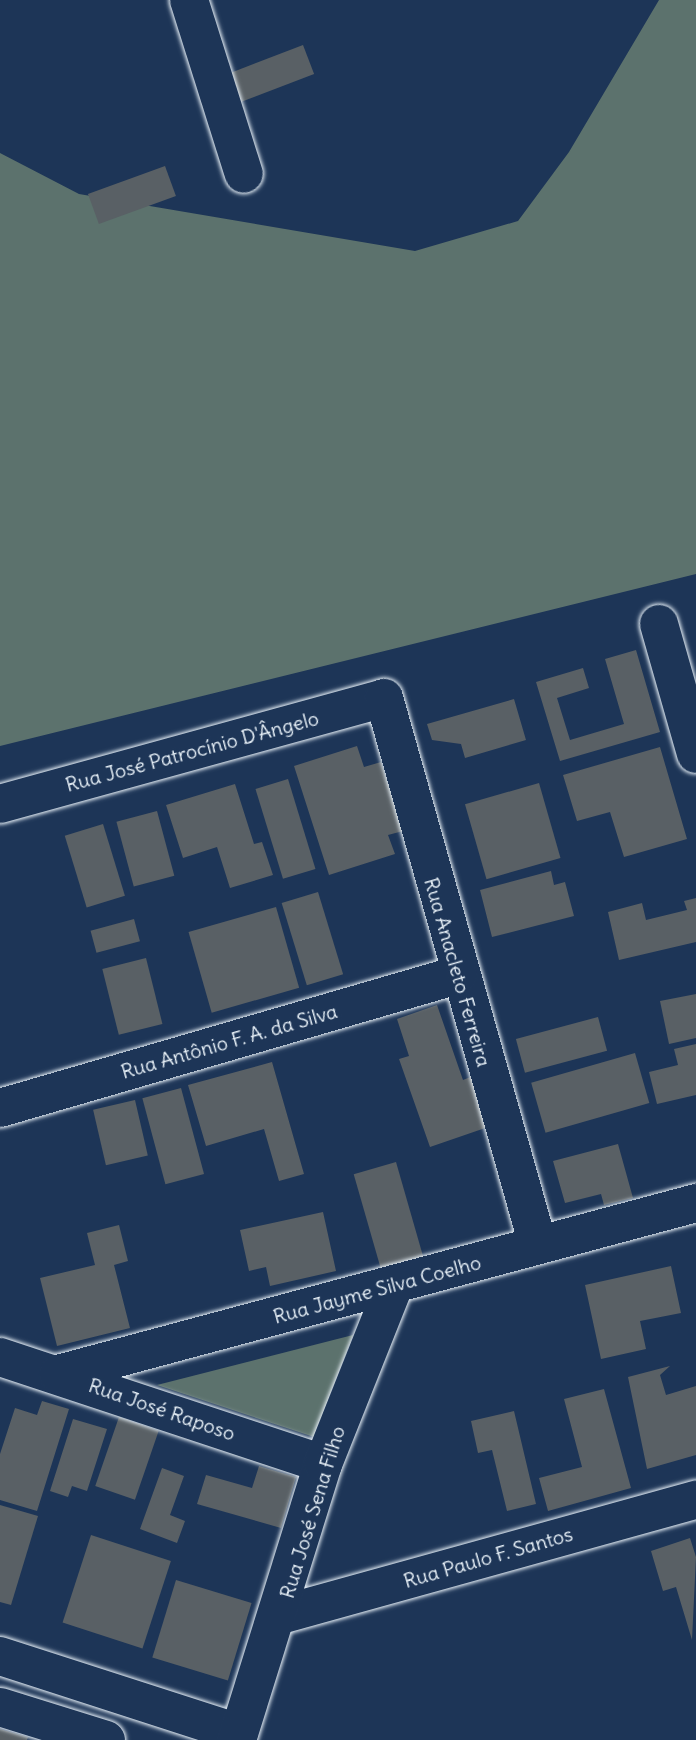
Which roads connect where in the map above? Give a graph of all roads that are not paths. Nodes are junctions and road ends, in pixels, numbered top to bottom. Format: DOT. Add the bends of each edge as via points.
graph roads {
  1 [pos="189,0"];
  2 [pos="244,174"];
  3 [pos="659,624"];
  4 [pos="384,698"];
  5 [pos="696,754"];
  6 [pos="0,804"];
  7 [pos="458,975"];
  8 [pos="0,1108"];
  9 [pos="696,1203"];
  10 [pos="538,1245"];
  11 [pos="394,1286"];
  12 [pos="0,1357"];
  13 [pos="58,1374"];
  14 [pos="323,1464"];
  15 [pos="696,1500"];
  16 [pos="280,1615"];
  17 [pos="0,1656"];
  18 [pos="0,1707"];
  19 [pos="238,1736"];
  20 [pos="106,1740"];
  1 -- 2 [label="street"];
  3 -- 5 [label="street"];
  4 -- 6 [label="street, Rua José Patrocínio D'Ângelo"];
  4 -- 7 [label="street, Rua Anacleto Ferreira"];
  7 -- 8 [label="street, Rua Antônio F. A. da Silva"];
  7 -- 10 [label="street, Rua Anacleto Ferreira"];
  9 -- 10 [label="street, Rua Jayme Silva Coelho"];
  10 -- 11 [label="street, Rua Jayme Silva Coelho"];
  11 -- 13 [label="street, Rua Jayme Silva Coelho"];
  11 -- 14 [label="street, Rua José Sena Filho"];
  12 -- 13 [label="street, Rua José Raposo"];
  13 -- 14 [label="street, Rua José Raposo"];
  14 -- 16 [label="street, Rua José Sena Filho"];
  15 -- 16 [label="street, Rua Paulo F. Santos"];
  16 -- 19 [label="street, Rua José Sena Filho"];
  17 -- 19 [label="street"];
  18 -- 20 [label="street"];
}
